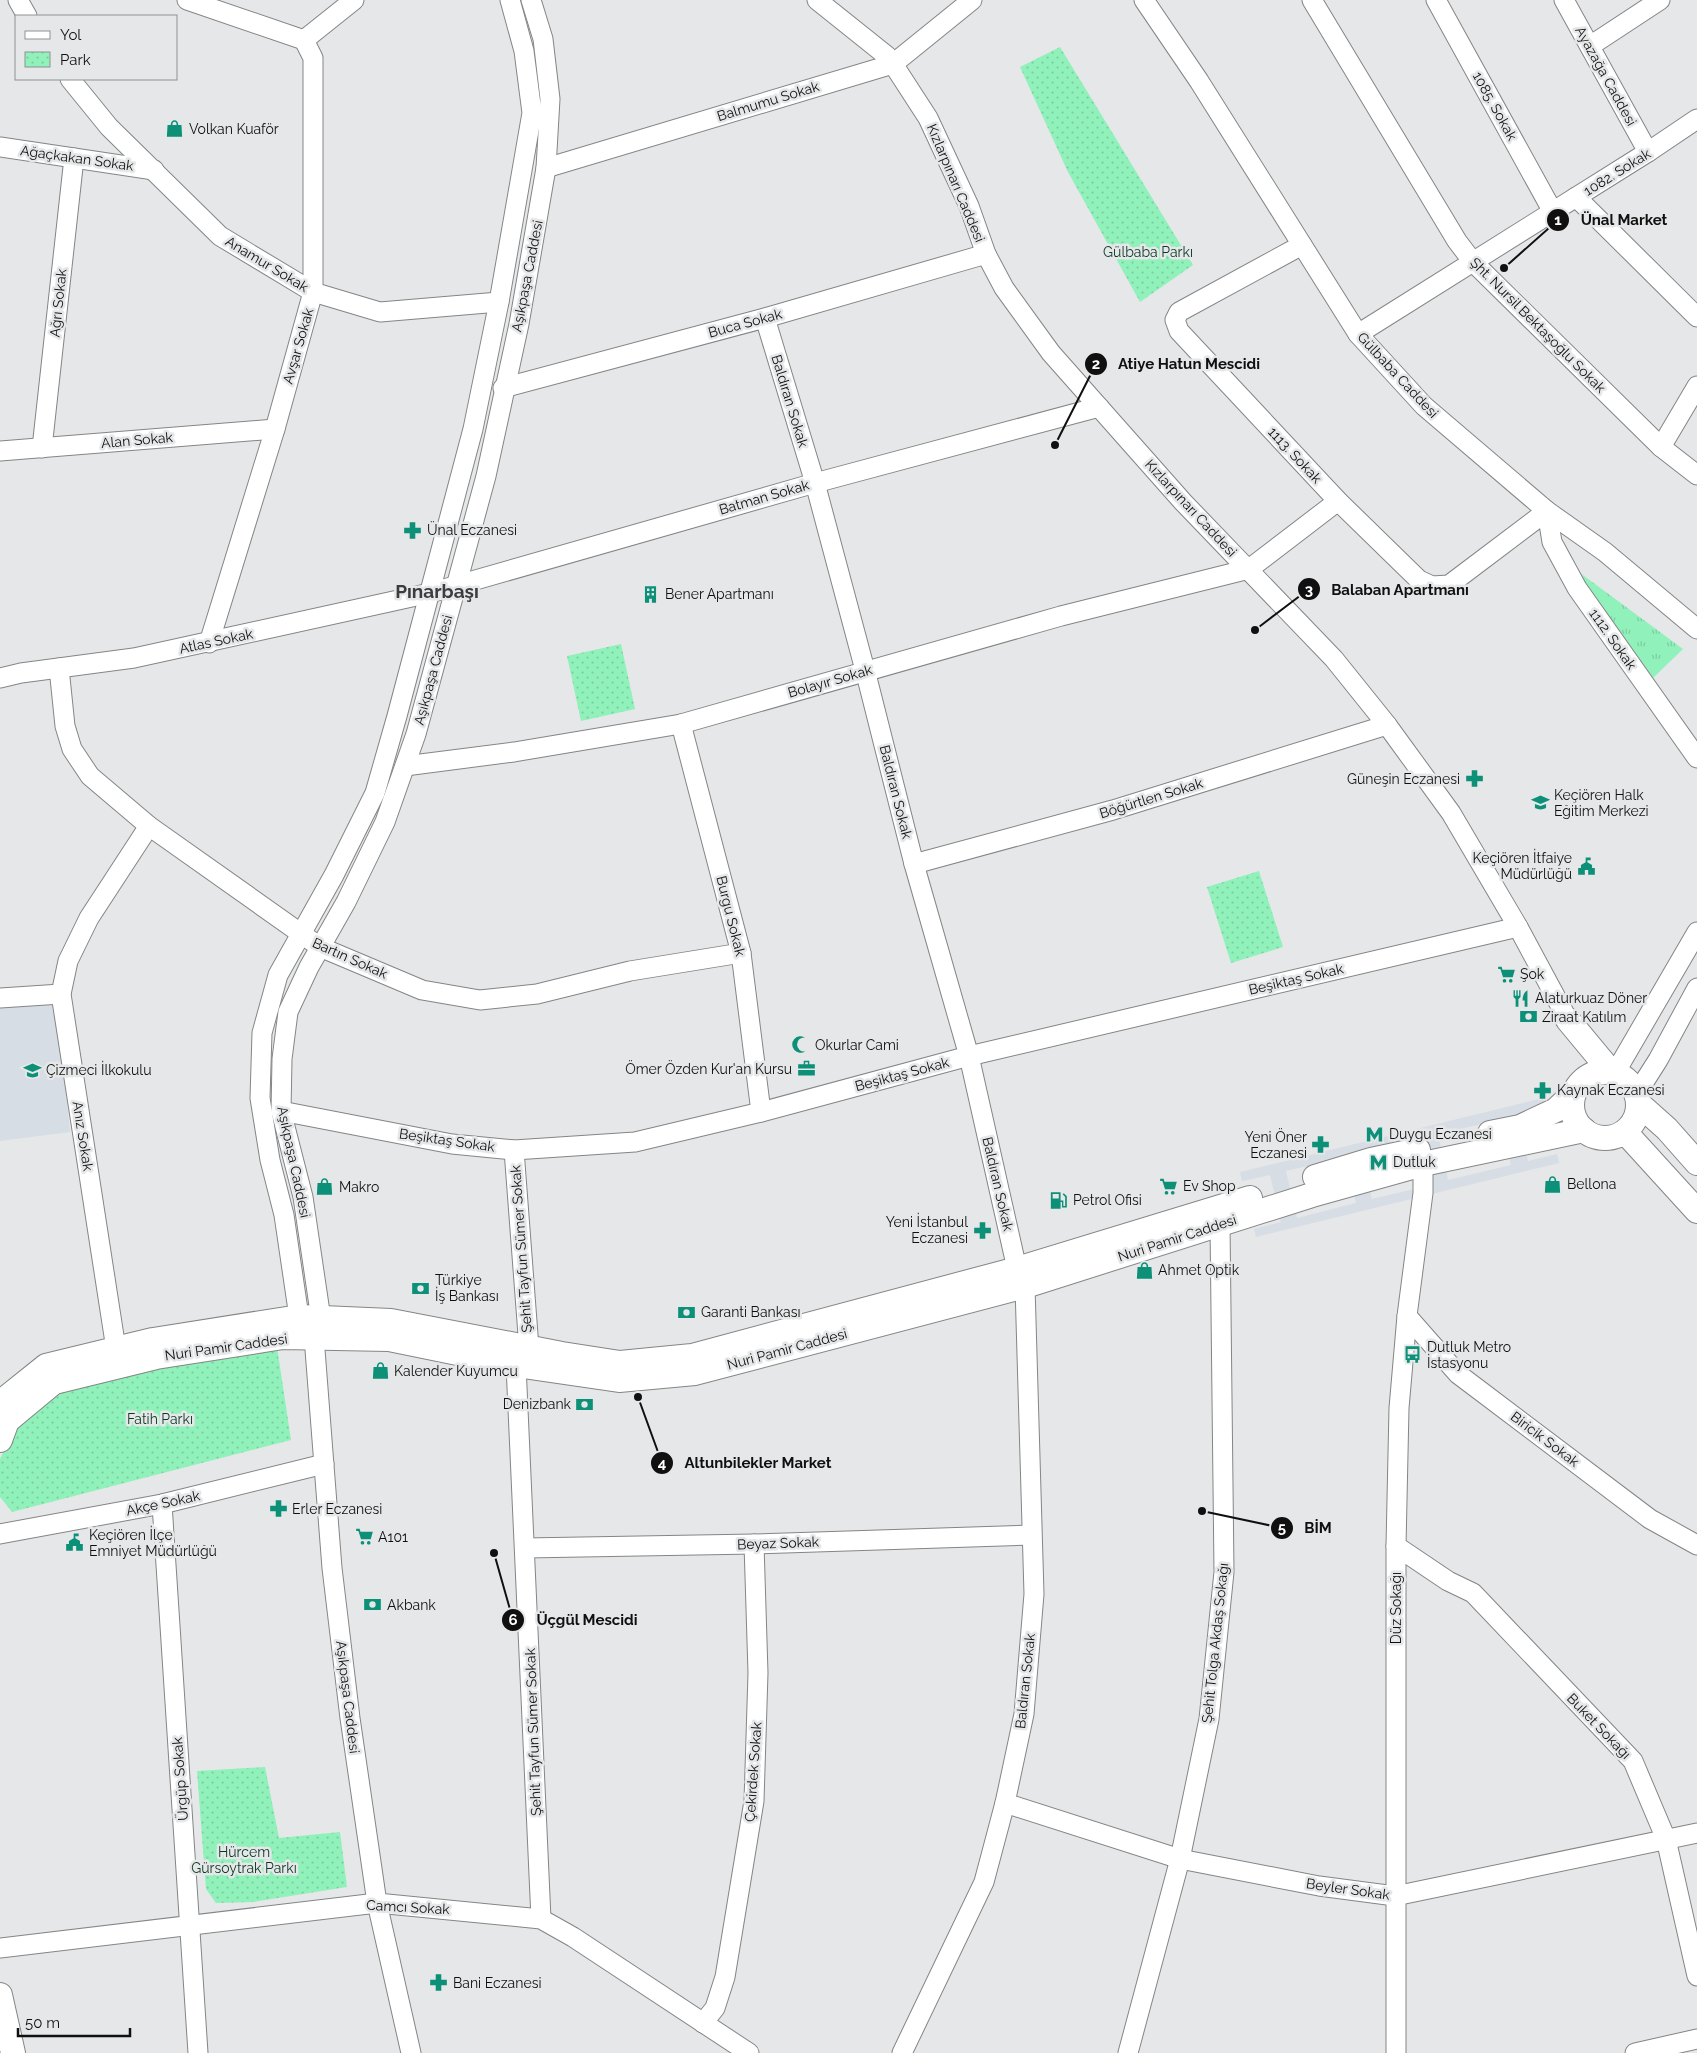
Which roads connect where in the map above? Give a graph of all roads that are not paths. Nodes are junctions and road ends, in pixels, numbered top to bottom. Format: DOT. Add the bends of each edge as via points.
graph roads {
  1 [pos="18,0"];
  2 [pos="187,0"];
  3 [pos="354,0"];
  4 [pos="510,0"];
  5 [pos="531,0"];
  6 [pos="817,0"];
  7 [pos="972,0"];
  8 [pos="1144,0"];
  9 [pos="1312,0"];
  10 [pos="1436,0"];
  11 [pos="1564,0"];
  12 [pos="1660,0"];
  13 [pos="26,15"];
  14 [pos="304,40"];
  15 [pos="1590,46"];
  16 [pos="893,64"];
  17 [pos="71,80"];
  18 [pos="1697,119"];
  19 [pos="0,147"];
  20 [pos="1648,152"];
  21 [pos="74,158"];
  22 [pos="546,168"];
  23 [pos="154,170"];
  24 [pos="1576,198"];
  25 [pos="1553,212"];
  26 [pos="1302,244"];
  27 [pos="986,254"];
  28 [pos="1473,262"];
  29 [pos="313,292"];
  30 [pos="499,302"];
  31 [pos="1697,317"];
  32 [pos="765,318"];
  33 [pos="1358,334"];
  34 [pos="1697,386"];
  35 [pos="503,388"];
  36 [pos="1099,408"];
  37 [pos="275,429"];
  38 [pos="1661,446"];
  39 [pos="42,448"];
  40 [pos="0,451"];
  41 [pos="1697,475"];
  42 [pos="815,483"];
  43 [pos="1338,501"];
  44 [pos="1547,511"];
  45 [pos="1249,569"];
  46 [pos="456,586"];
  47 [pos="430,592"];
  48 [pos="1697,629"];
  49 [pos="209,643"];
  50 [pos="59,668"];
  51 [pos="866,670"];
  52 [pos="0,678"];
  53 [pos="681,724"];
  54 [pos="1387,725"];
  55 [pos="1697,758"];
  56 [pos="405,766"];
  57 [pos="148,826"];
  58 [pos="914,864"];
  59 [pos="1518,927"];
  60 [pos="1697,932"];
  61 [pos="301,935"];
  62 [pos="320,947"];
  63 [pos="741,953"];
  64 [pos="1697,988"];
  65 [pos="61,994"];
  66 [pos="0,998"];
  67 [pos="1568,1020"];
  68 [pos="968,1056"];
  69 [pos="1614,1073"];
  70 [pos="1576,1089"];
  71 [pos="1638,1099"];
  72 [pos="281,1111"];
  73 [pos="761,1112"];
  74 [pos="1584,1130"];
  75 [pos="1624,1132"];
  76 [pos="514,1150"];
  77 [pos="1697,1163"];
  78 [pos="1423,1164"];
  79 [pos="1697,1211"];
  80 [pos="1220,1224"];
  81 [pos="1021,1277"];
  82 [pos="1407,1316"];
  83 [pos="311,1325"];
  84 [pos="116,1349"];
  85 [pos="522,1356"];
  86 [pos="0,1404"];
  87 [pos="0,1440"];
  88 [pos="324,1464"];
  89 [pos="162,1504"];
  90 [pos="0,1534"];
  91 [pos="1031,1535"];
  92 [pos="754,1544"];
  93 [pos="1697,1544"];
  94 [pos="1396,1546"];
  95 [pos="525,1548"];
  96 [pos="1004,1803"];
  97 [pos="1697,1833"];
  98 [pos="1666,1839"];
  99 [pos="1180,1859"];
  100 [pos="1395,1896"];
  101 [pos="377,1903"];
  102 [pos="541,1919"];
  103 [pos="190,1925"];
  104 [pos="0,1948"];
  105 [pos="1697,1976"];
  106 [pos="0,1995"];
  107 [pos="703,2023"];
  108 [pos="1697,2038"];
  109 [pos="12,2053"];
  110 [pos="198,2053"];
  111 [pos="411,2053"];
  112 [pos="749,2053"];
  113 [pos="902,2053"];
  114 [pos="1128,2053"];
  115 [pos="1396,2053"];
  116 [pos="1635,2053"];
  1 -- 13 [label="street"];
  2 -- 14 [label="street"];
  3 -- 14 [label="street"];
  4 -- 30 [label="street, Aşıkpaşa Caddesi" via="524,52 532,113"];
  5 -- 22 [label="street, Aşıkpaşa Caddesi" via="543,39 550,99"];
  6 -- 16 [label="street, Kızlarpınarı Caddesi"];
  7 -- 16 [label="street, Balmumu Sokak"];
  8 -- 26 [label="street, Gülbaba Caddesi"];
  9 -- 28 [label="street, Şht. Nursil Bektaşoğlu Sokak" via="1457,241"];
  10 -- 25 [label="street, 1085. Sokak"];
  11 -- 15 [label="street, Ayazağa Caddesi"];
  12 -- 15 [label="street"];
  14 -- 29 [label="street, Avşar Sokak" via="312,58"];
  15 -- 20 [label="street, Ayazağa Caddesi"];
  16 -- 22 [label="street, Balmumu Sokak"];
  16 -- 27 [label="street, Kızlarpınarı Caddesi" via="928,118 969,206"];
  17 -- 23 [label="street, Anamur Sokak" via="109,127"];
  18 -- 20 [label="street, 1082. Sokak"];
  19 -- 21 [label="street, Ağaçkakan Sokak"];
  20 -- 24 [label="street, 1082. Sokak"];
  21 -- 23 [label="street, Ağaçkakan Sokak"];
  21 -- 39 [label="street, Ağrı Sokak"];
  22 -- 35 [label="street, Aşıkpaşa Caddesi" via="519,324"];
  23 -- 29 [label="street, Anamur Sokak" via="220,236"];
  24 -- 25 [label="street, 1082. Sokak"];
  24 -- 31 [label="street"];
  25 -- 28 [label="street, 1082. Sokak"];
  26 -- 33 [label="street, Gülbaba Caddesi"];
  26 -- 43 [label="street, 1113. Sokak" via="1180,312 1176,320 1179,331"];
  27 -- 32 [label="street, Buca Sokak"];
  27 -- 36 [label="street, Kızlarpınarı Caddesi" via="1004,288 1051,353"];
  28 -- 33 [label="street, 1082. Sokak"];
  28 -- 38 [label="street, Şht. Nursil Bektaşoğlu Sokak"];
  29 -- 30 [label="street, Anamur Sokak" via="380,312"];
  29 -- 37 [label="street, Avşar Sokak"];
  30 -- 47 [label="street, Aşıkpaşa Caddesi" via="474,429"];
  32 -- 35 [label="street, Buca Sokak"];
  32 -- 42 [label="street, Baldıran Sokak"];
  33 -- 44 [label="street, Gülbaba Caddesi" via="1424,406"];
  34 -- 38 [label="street"];
  35 -- 46 [label="street, Aşıkpaşa Caddesi" via="486,476"];
  36 -- 42 [label="street, Batman Sokak"];
  36 -- 45 [label="street, Kızlarpınarı Caddesi" via="1183,502"];
  37 -- 39 [label="street, Alan Sokak"];
  37 -- 49 [label="street, Avşar Sokak"];
  38 -- 41 [label="street, Şht. Nursil Bektaşoğlu Sokak"];
  39 -- 40 [label="street, Alan Sokak"];
  42 -- 46 [label="street, Batman Sokak"];
  42 -- 51 [label="street, Baldıran Sokak"];
  43 -- 44 [label="street, 1113. Sokak" via="1419,580 1432,586 1449,585"];
  43 -- 45 [label="street"];
  44 -- 48 [label="street, Gülbaba Caddesi" via="1605,552"];
  44 -- 55 [label="street, 1112. Sokak" via="1552,542 1577,588"];
  45 -- 51 [label="street, Bolayır Sokak"];
  45 -- 54 [label="street, Kızlarpınarı Caddesi" via="1334,659"];
  46 -- 47 [label="street, Batman Sokak"];
  46 -- 56 [label="street, Aşıkpaşa Caddesi"];
  47 -- 49 [label="street, Atlas Sokak"];
  47 -- 61 [label="street, Aşıkpaşa Caddesi" via="375,793"];
  49 -- 50 [label="street, Atlas Sokak"];
  50 -- 52 [label="street, Atlas Sokak"];
  50 -- 57 [label="street, Bartın Sokak" via="65,726 72,750 90,776"];
  51 -- 53 [label="street, Bolayır Sokak"];
  51 -- 58 [label="street, Baldıran Sokak"];
  53 -- 56 [label="street, Bolayır Sokak" via="514,752"];
  53 -- 63 [label="street, Burgu Sokak"];
  54 -- 58 [label="street, Böğürtlen Sokak" via="1113,810"];
  54 -- 59 [label="street, Kızlarpınarı Caddesi" via="1451,813"];
  56 -- 62 [label="street, Aşıkpaşa Caddesi" via="385,822"];
  57 -- 61 [label="street, Bartın Sokak"];
  57 -- 65 [label="street, Anız Sokak" via="89,918 68,961"];
  58 -- 68 [label="street, Baldıran Sokak"];
  59 -- 67 [label="street, Kızlarpınarı Caddesi"];
  59 -- 68 [label="street, Beşiktaş Sokak"];
  60 -- 69 [label="street"];
  61 -- 62 [label="street, Bartın Sokak"];
  61 -- 83 [label="street, Aşıkpaşa Caddesi" via="278,975 262,1033 260,1098 270,1160"];
  62 -- 63 [label="street, Bartın Sokak" via="422,990 480,1000 537,994 630,971"];
  62 -- 72 [label="street, Aşıkpaşa Caddesi" via="288,1012 282,1059"];
  63 -- 73 [label="street, Burgu Sokak"];
  64 -- 71 [label="street"];
  65 -- 66 [label="street"];
  65 -- 84 [label="street, Anız Sokak"];
  67 -- 69 [label="main road"];
  67 -- 70 [label="main road" via="1581,1054"];
  68 -- 73 [label="street, Beşiktaş Sokak"];
  68 -- 81 [label="street, Baldıran Sokak"];
  69 -- 70 [label="main road" via="1596,1073 1586,1077"];
  69 -- 71 [label="main road" via="1624,1078"];
  70 -- 74 [label="main road" via="1573,1112"];
  70 -- 81 [label="main road, Nuri Pamir Caddesi" via="1556,1110 1520,1127 1371,1160"];
  71 -- 75 [label="main road" via="1637,1115"];
  71 -- 77 [label="main road"];
  72 -- 76 [label="street, Beşiktaş Sokak" via="452,1144"];
  72 -- 83 [label="street, Aşıkpaşa Caddesi" via="303,1197"];
  73 -- 76 [label="street, Beşiktaş Sokak" via="635,1142"];
  74 -- 75 [label="main road" via="1608,1138"];
  74 -- 78 [label="main road, Nuri Pamir Caddesi"];
  75 -- 79 [label="main road"];
  76 -- 85 [label="street, Şehit Tayfun Sümer Sokak"];
  78 -- 80 [label="main road, Nuri Pamir Caddesi"];
  78 -- 82 [label="street, Düz Sokağı" via="1423,1193"];
  80 -- 81 [label="main road, Nuri Pamir Caddesi"];
  80 -- 99 [label="street, Şehit Tolga Akdaş Sokağı" via="1224,1572 1209,1718"];
  81 -- 85 [label="main road, Nuri Pamir Caddesi" via="692,1356 620,1362"];
  81 -- 91 [label="street, Baldıran Sokak"];
  82 -- 93 [label="street, Biricik Sokak" via="1458,1374 1650,1519"];
  82 -- 94 [label="street, Düz Sokağı" via="1399,1408"];
  83 -- 84 [label="main road, Nuri Pamir Caddesi" via="153,1340"];
  83 -- 85 [label="main road, Nuri Pamir Caddesi" via="391,1321"];
  83 -- 87 [label="main road, Nuri Pamir Caddesi" via="283,1337 156,1357 54,1382 7,1421"];
  83 -- 88 [label="street, Aşıkpaşa Caddesi"];
  84 -- 86 [label="main road, Nuri Pamir Caddesi" via="46,1366"];
  85 -- 95 [label="street, Şehit Tayfun Sümer Sokak"];
  88 -- 89 [label="street, Akçe Sokak"];
  88 -- 101 [label="street, Aşıkpaşa Caddesi" via="336,1596"];
  89 -- 90 [label="street, Akçe Sokak"];
  89 -- 103 [label="street, Ürgüp Sokak"];
  91 -- 92 [label="street, Beyaz Sokak"];
  91 -- 96 [label="street, Baldıran Sokak" via="1034,1594 1024,1714"];
  92 -- 95 [label="street, Beyaz Sokak"];
  92 -- 107 [label="street, Çekirdek Sokak" via="758,1673 754,1801 725,1977 715,2008"];
  94 -- 98 [label="street, Buket Sokağı" via="1473,1593 1633,1761"];
  94 -- 100 [label="street, Düz Sokağı"];
  95 -- 102 [label="street, Şehit Tayfun Sümer Sokak"];
  96 -- 99 [label="street, Beyler Sokak"];
  96 -- 113 [label="street, Baldıran Sokak" via="984,1882"];
  97 -- 98 [label="street, Beyler Sokak"];
  98 -- 100 [label="street, Beyler Sokak"];
  98 -- 105 [label="street, Buket Sokağı"];
  99 -- 100 [label="street, Beyler Sokak" via="1318,1886"];
  99 -- 114 [label="street, Şehit Tolga Akdaş Sokağı"];
  100 -- 115 [label="street, Düz Sokağı"];
  101 -- 102 [label="street, Camcı Sokak"];
  101 -- 103 [label="street, Camcı Sokak"];
  101 -- 111 [label="street, Aşıkpaşa Caddesi"];
  102 -- 107 [label="street, Camcı Sokak"];
  103 -- 104 [label="street, Camcı Sokak"];
  103 -- 110 [label="street, Ürgüp Sokak"];
  106 -- 109 [label="main road"];
  107 -- 112 [label="street, Camcı Sokak"];
  108 -- 116 [label="street"];
}
